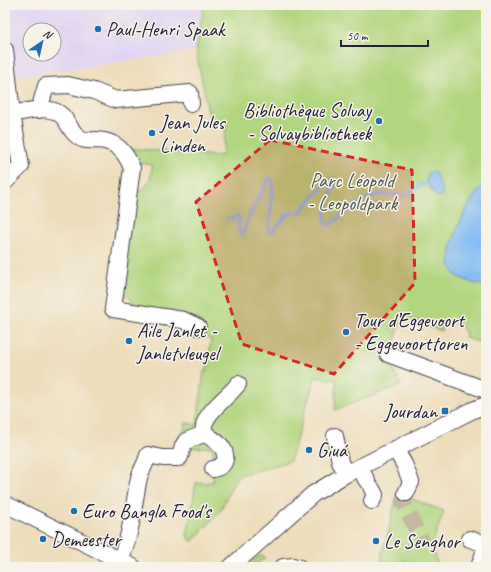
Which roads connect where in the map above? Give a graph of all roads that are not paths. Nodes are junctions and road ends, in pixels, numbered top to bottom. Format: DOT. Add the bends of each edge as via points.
graph roads {
  1 [pos="5,50"];
  2 [pos="192,104"];
  3 [pos="39,110"];
  4 [pos="12,114"];
  5 [pos="5,182"];
  6 [pos="198,327"];
  7 [pos="388,354"];
  8 [pos="238,384"];
  9 [pos="486,390"];
  10 [pos="486,405"];
  11 [pos="204,432"];
  12 [pos="335,436"];
  13 [pos="396,449"];
  14 [pos="213,469"];
  15 [pos="352,470"];
  16 [pos="370,490"];
  17 [pos="406,493"];
  18 [pos="5,504"];
  19 [pos="470,539"];
  20 [pos="486,546"];
  21 [pos="127,563"];
  22 [pos="231,567"];
  23 [pos="283,567"];
  24 [pos="298,567"];
  25 [pos="479,567"];
  1 -- 4 [label="street"];
  2 -- 3 [label="street" via="190,93 116,100 94,91 68,85 46,86"];
  3 -- 4 [label="street"];
  3 -- 6 [label="street" via="48,109 60,114 73,132 87,141 104,141 118,146 126,154 132,168 113,309 182,320"];
  4 -- 5 [label="street" via="21,166"];
  7 -- 9 [label="street"];
  8 -- 11 [label="street" via="207,419"];
  10 -- 13 [label="street"];
  11 -- 14 [label="street" via="219,443 226,457 224,463"];
  11 -- 21 [label="street" via="186,441 178,458 148,455 139,476 128,538"];
  12 -- 15 [label="street" via="340,462"];
  13 -- 15 [label="street"];
  13 -- 17 [label="street" via="411,482"];
  15 -- 16 [label="street"];
  15 -- 22 [label="street" via="313,494"];
  18 -- 21 [label="street"];
  19 -- 20 [label="street"];
  20 -- 25 [label="street"];
  23 -- 24 [label="street"];
}
